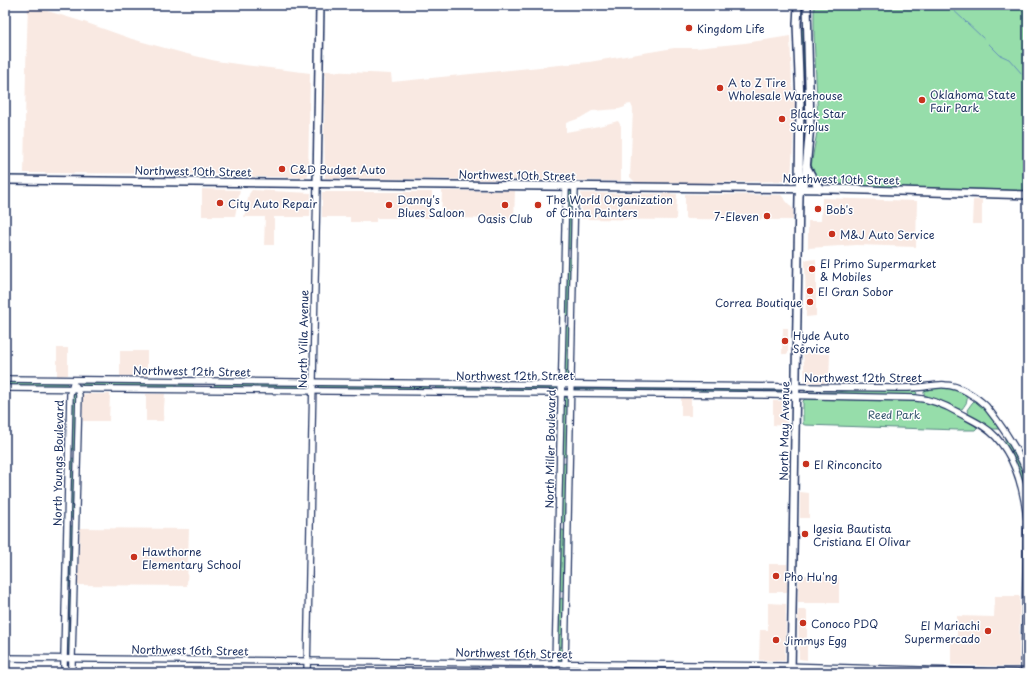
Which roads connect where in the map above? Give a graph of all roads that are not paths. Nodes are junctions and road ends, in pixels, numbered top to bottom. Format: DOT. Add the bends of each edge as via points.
graph roads {
  1 [pos="320,5"];
  2 [pos="798,5"];
  3 [pos="807,5"];
  4 [pos="800,125"];
  5 [pos="810,126"];
  6 [pos="806,166"];
  7 [pos="5,180"];
  8 [pos="317,184"];
  9 [pos="566,186"];
  10 [pos="575,186"];
  11 [pos="800,189"];
  12 [pos="820,189"];
  13 [pos="1028,195"];
  14 [pos="5,379"];
  15 [pos="74,380"];
  16 [pos="313,383"];
  17 [pos="561,385"];
  18 [pos="571,385"];
  19 [pos="796,387"];
  20 [pos="5,388"];
  21 [pos="74,389"];
  22 [pos="313,391"];
  23 [pos="561,394"];
  24 [pos="570,394"];
  25 [pos="796,396"];
  26 [pos="1028,475"];
  27 [pos="5,658"];
  28 [pos="64,658"];
  29 [pos="72,658"];
  30 [pos="307,661"];
  31 [pos="555,664"];
  32 [pos="565,664"];
  33 [pos="791,670"];
  34 [pos="68,673"];
  35 [pos="307,673"];
  36 [pos="1024,673"];
  1 -- 8 [label="main road, North Villa Avenue"];
  2 -- 4 [label="main road, North May Avenue"];
  3 -- 5 [label="main road, North May Avenue"];
  4 -- 5 [label="main road"];
  4 -- 11 [label="main road, North May Avenue"];
  5 -- 6 [label="main road, North May Avenue"];
  6 -- 11 [label="main road, North May Avenue"];
  6 -- 12 [label="main road"];
  7 -- 8 [label="main road, Northwest 10th Street"];
  8 -- 9 [label="main road, Northwest 10th Street"];
  8 -- 16 [label="street, North Villa Avenue"];
  9 -- 10 [label="main road, Northwest 10th Street"];
  9 -- 17 [label="street, North Miller Boulevard"];
  10 -- 11 [label="main road, Northwest 10th Street"];
  10 -- 18 [label="street, North Miller Boulevard"];
  11 -- 12 [label="main road, Northwest 10th Street"];
  11 -- 19 [label="main road, North May Avenue"];
  12 -- 13 [label="main road, Northwest 10th Street"];
  14 -- 15 [label="street, Northwest 12th Street"];
  15 -- 16 [label="street, Northwest 12th Street"];
  15 -- 21 [label="street, North Youngs Boulevard"];
  16 -- 17 [label="street, Northwest 12th Street"];
  16 -- 22 [label="street, North Villa Avenue"];
  17 -- 18 [label="street, Northwest 12th Street"];
  17 -- 23 [label="street, North Miller Boulevard"];
  18 -- 19 [label="street, Northwest 12th Street"];
  18 -- 24 [label="street, North Miller Boulevard"];
  19 -- 25 [label="main road, North May Avenue"];
  19 -- 26 [label="street, Northwest 12th Street" via="912,388 950,385 958,388 981,401 991,412 1022,460"];
  20 -- 21 [label="street, Northwest 12th Street"];
  21 -- 22 [label="street, Northwest 12th Street"];
  21 -- 28 [label="street, North Youngs Boulevard" via="70,394"];
  21 -- 29 [label="street, North Youngs Boulevard" via="79,395"];
  22 -- 23 [label="street, Northwest 12th Street"];
  22 -- 30 [label="street, North Villa Avenue"];
  23 -- 24 [label="street, Northwest 12th Street"];
  23 -- 31 [label="street, North Miller Boulevard"];
  24 -- 25 [label="street, Northwest 12th Street"];
  24 -- 32 [label="street, North Miller Boulevard"];
  25 -- 33 [label="main road, North May Avenue"];
  25 -- 36 [label="street, Northwest 12th Street" via="930,400 980,425 995,437 1017,473 1027,520"];
  27 -- 28 [label="street, Northwest 16th Street"];
  28 -- 29 [label="street, Northwest 16th Street"];
  28 -- 34 [label="street, North Youngs Boulevard" via="64,666"];
  29 -- 30 [label="street, Northwest 16th Street"];
  29 -- 34 [label="street, North Youngs Boulevard" via="72,666"];
  30 -- 31 [label="street, Northwest 16th Street"];
  30 -- 35 [label="street, North Villa Avenue"];
  31 -- 32 [label="street, Northwest 16th Street"];
  32 -- 33 [label="street, Northwest 16th Street"];
  33 -- 36 [label="street, Northwest 16th Street"];
}
